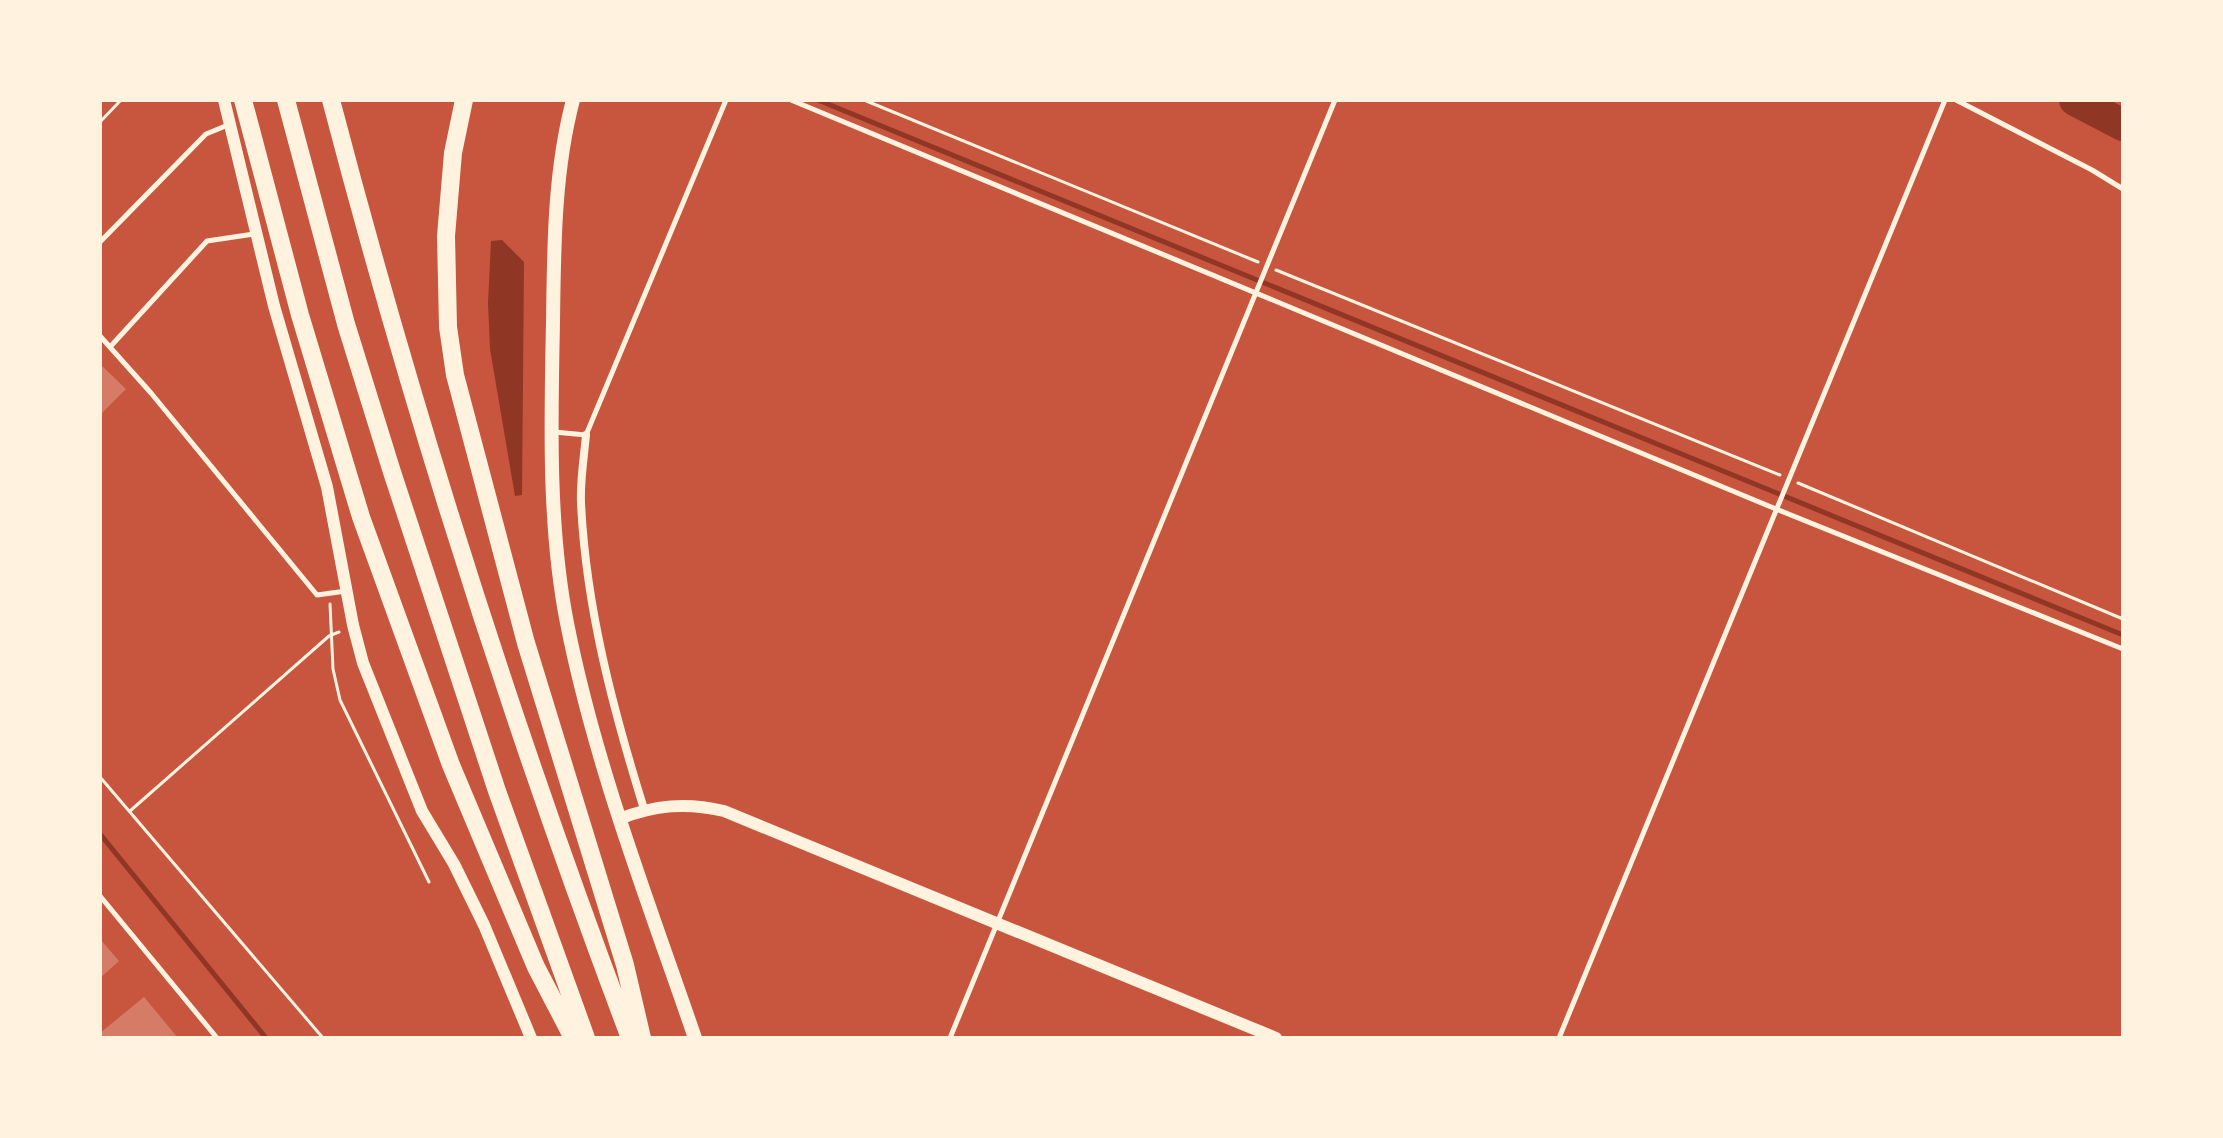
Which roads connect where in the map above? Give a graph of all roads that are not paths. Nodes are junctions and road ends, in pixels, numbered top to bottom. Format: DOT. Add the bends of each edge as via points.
graph roads {
  1 [pos="224,100"];
  2 [pos="243,100"];
  3 [pos="286,100"];
  4 [pos="331,100"];
  5 [pos="465,100"];
  6 [pos="573,100"];
  7 [pos="726,100"];
  8 [pos="791,100"];
  9 [pos="1335,100"];
  10 [pos="1945,100"];
  11 [pos="1956,100"];
  12 [pos="229,125"];
  13 [pos="2123,189"];
  14 [pos="255,234"];
  15 [pos="100,242"];
  16 [pos="1257,292"];
  17 [pos="100,336"];
  18 [pos="110,347"];
  19 [pos="553,432"];
  20 [pos="586,435"];
  21 [pos="1777,507"];
  22 [pos="347,591"];
  23 [pos="2123,649"];
  24 [pos="644,809"];
  25 [pos="619,819"];
  26 [pos="100,896"];
  27 [pos="997,925"];
  28 [pos="1267,1036"];
  29 [pos="217,1038"];
  30 [pos="531,1038"];
  31 [pos="573,1038"];
  32 [pos="586,1038"];
  33 [pos="630,1038"];
  34 [pos="642,1038"];
  35 [pos="695,1038"];
  36 [pos="950,1038"];
  37 [pos="1559,1038"];
  1 -- 12 [label="street"];
  2 -- 31 [label="highway" via="361,517 451,765 536,967"];
  3 -- 32 [label="highway" via="392,472 497,791"];
  4 -- 33 [label="highway" via="509,699"];
  5 -- 34 [label="highway" via="446,236 455,375 526,643 625,965"];
  6 -- 19 [label="main road" via="555,220"];
  7 -- 20 [label="lane"];
  8 -- 16 [label="lane"];
  9 -- 16 [label="lane"];
  10 -- 21 [label="lane"];
  11 -- 13 [label="lane"];
  12 -- 14 [label="street"];
  12 -- 15 [label="lane" via="206,134"];
  14 -- 18 [label="lane" via="207,241"];
  14 -- 22 [label="street" via="327,487"];
  16 -- 21 [label="lane"];
  16 -- 27 [label="lane"];
  17 -- 18 [label="lane"];
  18 -- 22 [label="lane" via="317,595"];
  19 -- 20 [label="lane"];
  19 -- 25 [label="main road" via="557,546 567,621"];
  20 -- 24 [label="street" via="581,500 594,618"];
  21 -- 23 [label="lane"];
  21 -- 37 [label="lane"];
  22 -- 30 [label="street" via="363,663 422,811 484,925"];
  24 -- 25 [label="street"];
  24 -- 27 [label="street" via="699,805 724,811"];
  25 -- 35 [label="main road"];
  26 -- 29 [label="lane"];
  27 -- 28 [label="street"];
  27 -- 36 [label="lane"];
}
